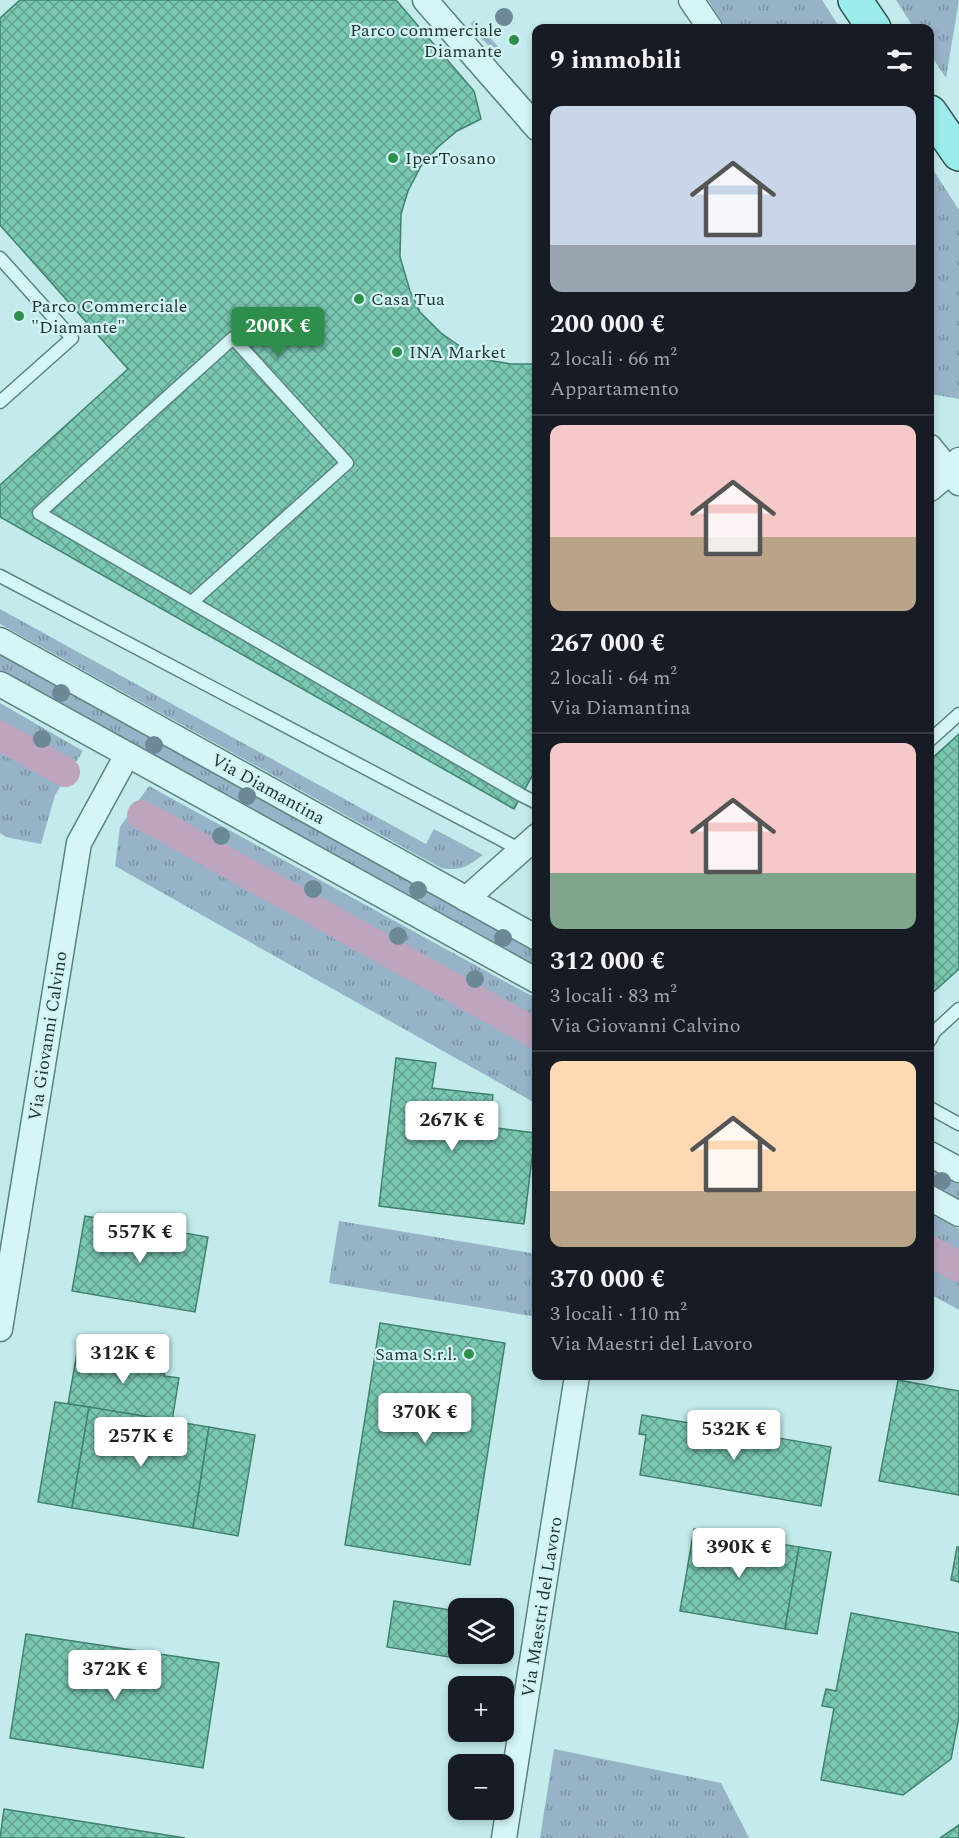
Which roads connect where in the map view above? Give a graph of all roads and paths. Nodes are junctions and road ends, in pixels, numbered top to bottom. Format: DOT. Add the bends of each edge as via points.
graph roads {
  1 [pos="425,0"];
  2 [pos="692,0"];
  3 [pos="855,0"];
  4 [pos="707,24"];
  5 [pos="871,24"];
  6 [pos="934,118"];
  7 [pos="532,122"];
  8 [pos="959,154"];
  9 [pos="0,258"];
  10 [pos="0,402"];
  11 [pos="934,451"];
  12 [pos="957,471"];
  13 [pos="934,486"];
  14 [pos="0,576"];
  15 [pos="192,602"];
  16 [pos="0,640"];
  17 [pos="0,684"];
  18 [pos="959,714"];
  19 [pos="934,736"];
  20 [pos="127,755"];
  21 [pos="532,800"];
  22 [pos="529,843"];
  23 [pos="466,899"];
  24 [pos="532,935"];
  25 [pos="532,978"];
  26 [pos="959,1009"];
  27 [pos="934,1032"];
  28 [pos="934,1110"];
  29 [pos="959,1124"];
  30 [pos="934,1156"];
  31 [pos="959,1170"];
  32 [pos="934,1200"];
  33 [pos="959,1214"];
  34 [pos="0,1329"];
  35 [pos="576,1380"];
  36 [pos="504,1838"];
  1 -- 7 [label="street"];
  2 -- 4 [label="street"];
  3 -- 5 [label="main road"];
  6 -- 8 [label="main road"];
  9 -- 10 [label="lane" via="72,338"];
  11 -- 12 [label="street"];
  12 -- 13 [label="street"];
  14 -- 22 [label="lane"];
  15 -- 15 [label="lane" via="39,513 233,338 347,463"];
  15 -- 21 [label="lane"];
  16 -- 23 [label="street, Via Diamantina"];
  17 -- 20 [label="street"];
  18 -- 19 [label="lane"];
  20 -- 25 [label="street"];
  20 -- 34 [label="street, Via Giovanni Calvino" via="79,843"];
  22 -- 23 [label="street"];
  23 -- 24 [label="street, Via Diamantina"];
  26 -- 27 [label="lane"];
  28 -- 29 [label="lane"];
  30 -- 31 [label="street"];
  32 -- 33 [label="street"];
  35 -- 36 [label="street, Via Maestri del Lavoro"];
}
